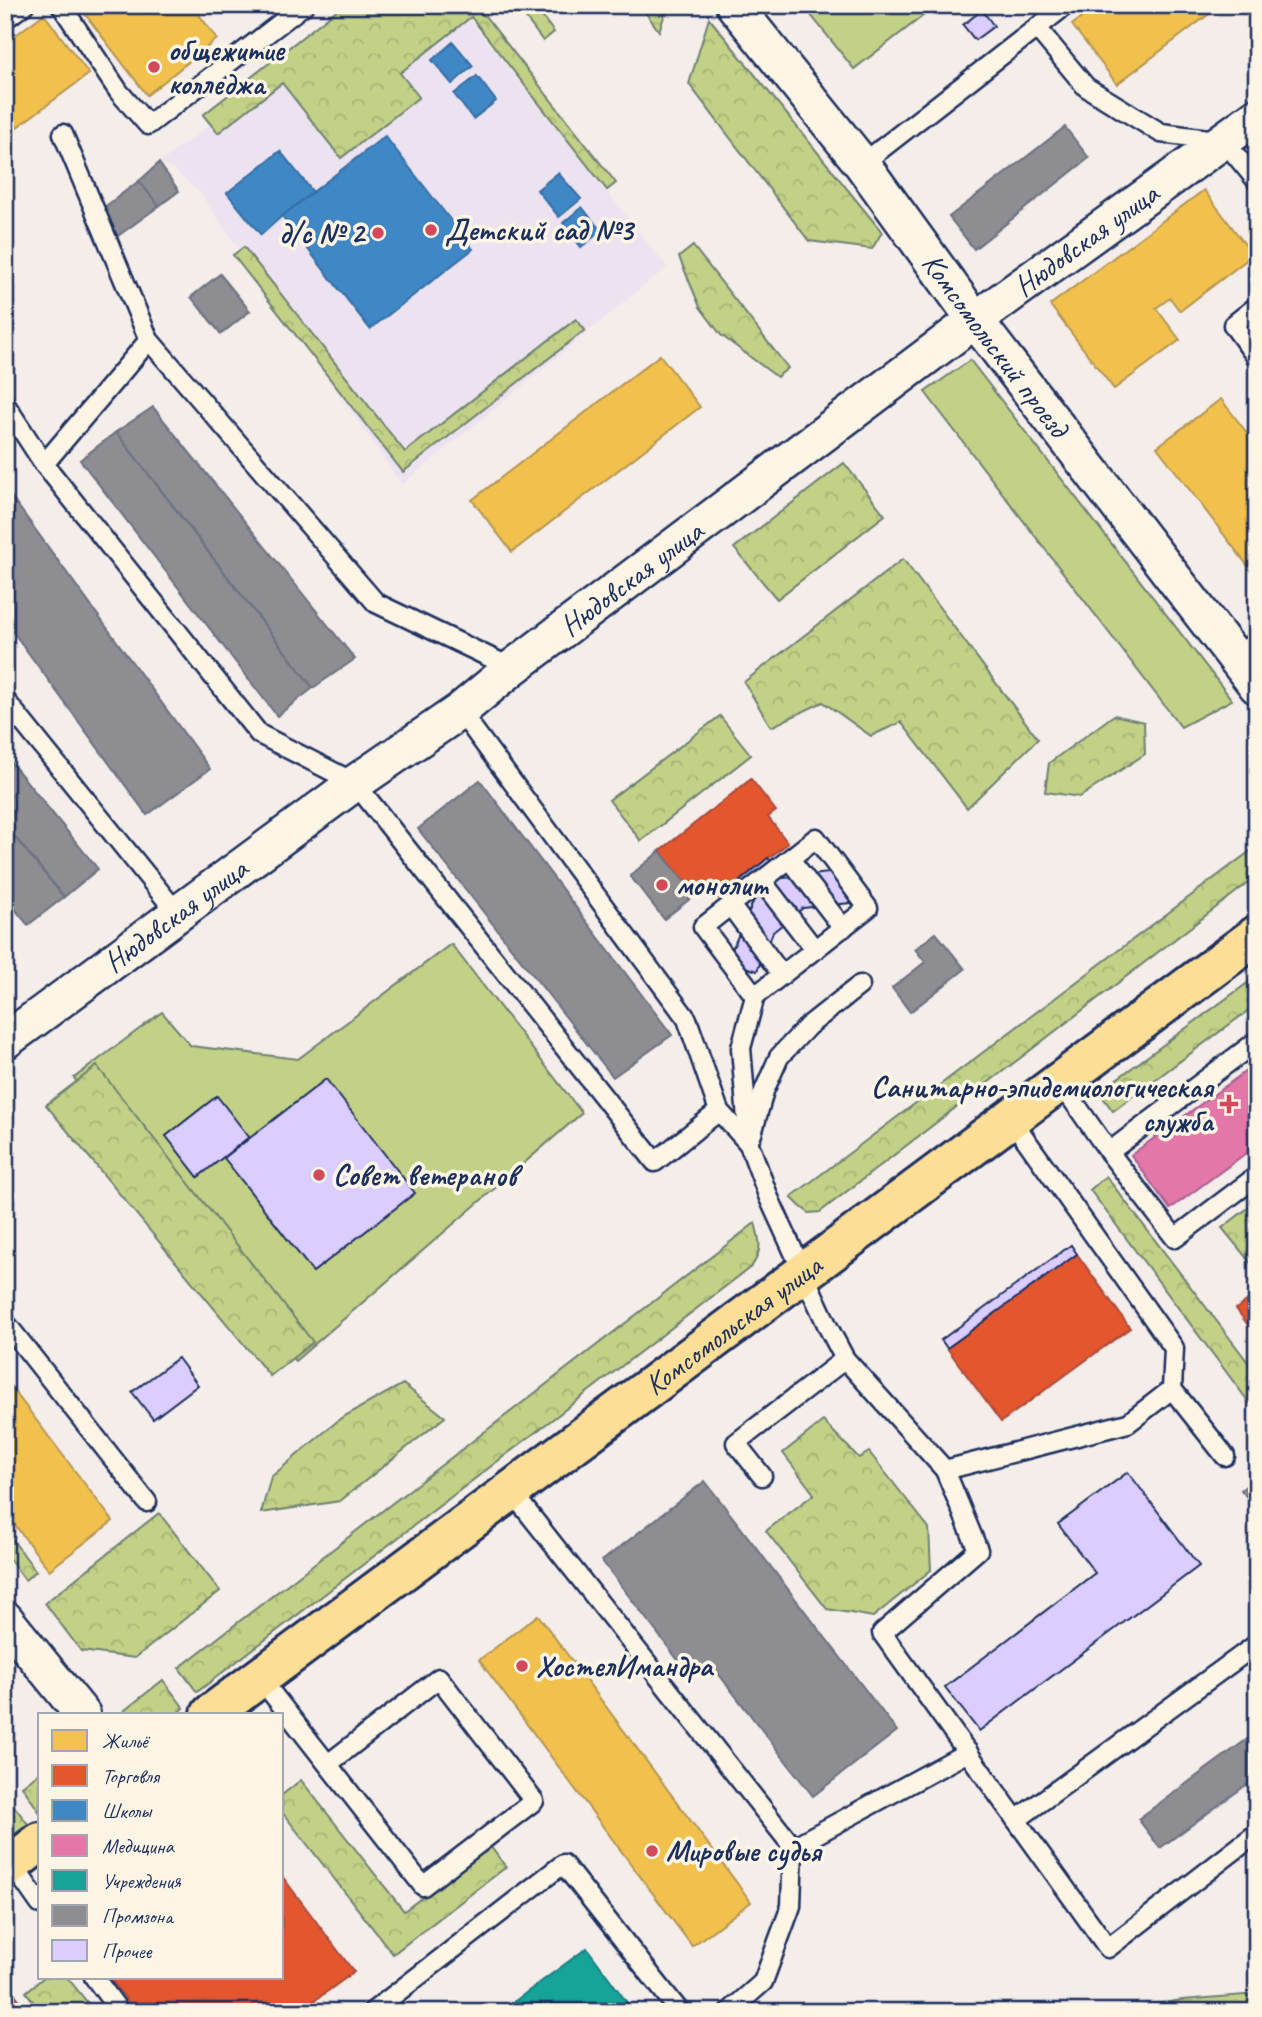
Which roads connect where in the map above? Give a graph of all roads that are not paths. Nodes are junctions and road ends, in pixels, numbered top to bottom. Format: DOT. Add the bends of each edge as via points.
graph roads {
  1 [pos="24,5"];
  2 [pos="61,5"];
  3 [pos="304,5"];
  4 [pos="734,5"];
  5 [pos="1066,5"];
  6 [pos="5,19"];
  7 [pos="1037,28"];
  8 [pos="1257,116"];
  9 [pos="63,134"];
  10 [pos="1224,141"];
  11 [pos="862,164"];
  12 [pos="1257,181"];
  13 [pos="1257,306"];
  14 [pos="975,320"];
  15 [pos="149,340"];
  16 [pos="1257,358"];
  17 [pos="5,404"];
  18 [pos="44,464"];
  19 [pos="1246,649"];
  20 [pos="512,668"];
  21 [pos="1257,686"];
  22 [pos="5,700"];
  23 [pos="460,711"];
  24 [pos="355,783"];
  25 [pos="790,859"];
  26 [pos="762,881"];
  27 [pos="730,905"];
  28 [pos="177,913"];
  29 [pos="843,928"];
  30 [pos="1257,935"];
  31 [pos="815,950"];
  32 [pos="782,975"];
  33 [pos="860,985"];
  34 [pos="755,996"];
  35 [pos="5,1041"];
  36 [pos="1257,1041"];
  37 [pos="1060,1082"];
  38 [pos="719,1111"];
  39 [pos="1010,1119"];
  40 [pos="749,1144"];
  41 [pos="1109,1152"];
  42 [pos="1257,1176"];
  43 [pos="803,1273"];
  44 [pos="5,1322"];
  45 [pos="845,1359"];
  46 [pos="1172,1389"];
  47 [pos="1224,1456"];
  48 [pos="945,1470"];
  49 [pos="762,1476"];
  50 [pos="511,1491"];
  51 [pos="147,1502"];
  52 [pos="5,1619"];
  53 [pos="1257,1644"];
  54 [pos="260,1678"];
  55 [pos="81,1713"];
  56 [pos="212,1713"];
  57 [pos="968,1752"];
  58 [pos="328,1764"];
  59 [pos="1016,1820"];
  60 [pos="1257,1833"];
  61 [pos="793,1847"];
  62 [pos="19,1858"];
  63 [pos="38,1900"];
  64 [pos="95,1979"];
  65 [pos="120,2012"];
  66 [pos="372,2012"];
  67 [pos="680,2012"];
  68 [pos="729,2012"];
  1 -- 6 [label="lane"];
  2 -- 3 [label="lane" via="119,92 148,125"];
  4 -- 11 [label="street, Комсомольский проезд"];
  5 -- 7 [label="lane"];
  7 -- 10 [label="lane" via="1086,87 1161,133"];
  7 -- 11 [label="lane"];
  8 -- 10 [label="street, Нюдовская улица"];
  9 -- 15 [label="lane"];
  10 -- 12 [label="lane"];
  10 -- 14 [label="street, Нюдовская улица"];
  11 -- 14 [label="street, Комсомольский проезд"];
  13 -- 16 [label="lane" via="1233,325"];
  14 -- 19 [label="street, Комсомольский проезд"];
  14 -- 20 [label="street, Нюдовская улица"];
  15 -- 18 [label="lane"];
  15 -- 20 [label="lane" via="376,603"];
  17 -- 18 [label="lane"];
  18 -- 24 [label="lane" via="259,734"];
  19 -- 21 [label="street, Комсомольский проезд"];
  20 -- 23 [label="street, Нюдовская улица"];
  22 -- 28 [label="lane"];
  23 -- 24 [label="street, Нюдовская улица"];
  23 -- 38 [label="lane" via="687,1019"];
  24 -- 28 [label="street, Нюдовская улица"];
  24 -- 38 [label="lane" via="655,1162"];
  25 -- 26 [label="lane"];
  25 -- 29 [label="lane"];
  25 -- 29 [label="lane" via="816,838 868,908"];
  26 -- 27 [label="lane"];
  26 -- 31 [label="lane"];
  27 -- 32 [label="lane"];
  27 -- 34 [label="lane" via="703,927"];
  28 -- 35 [label="street, Нюдовская улица"];
  29 -- 31 [label="lane"];
  30 -- 37 [label="main road, Комсомольская улица"];
  31 -- 32 [label="lane"];
  32 -- 34 [label="lane"];
  33 -- 40 [label="lane" via="779,1056"];
  34 -- 40 [label="lane" via="741,1048"];
  36 -- 41 [label="lane"];
  37 -- 39 [label="main road, Комсомольская улица"];
  37 -- 41 [label="lane"];
  38 -- 40 [label="lane"];
  39 -- 43 [label="main road, Комсомольская улица"];
  39 -- 46 [label="lane" via="1174,1348"];
  40 -- 43 [label="lane"];
  41 -- 42 [label="lane" via="1175,1238"];
  43 -- 45 [label="lane"];
  43 -- 50 [label="main road, Комсомольская улица"];
  44 -- 51 [label="lane"];
  45 -- 48 [label="lane"];
  45 -- 49 [label="lane" via="736,1443"];
  46 -- 47 [label="lane"];
  46 -- 48 [label="lane" via="1128,1423"];
  48 -- 57 [label="lane" via="978,1550 882,1633"];
  50 -- 54 [label="main road, Комсомольская улица"];
  50 -- 61 [label="lane"];
  52 -- 55 [label="street"];
  53 -- 59 [label="lane"];
  54 -- 56 [label="main road, Комсомольская улица"];
  54 -- 58 [label="lane"];
  57 -- 59 [label="lane"];
  57 -- 61 [label="lane"];
  58 -- 58 [label="lane" via="423,1886 534,1801 439,1678"];
  59 -- 60 [label="lane" via="1108,1948"];
  61 -- 68 [label="lane" via="791,1906 763,1982"];
  62 -- 63 [label="lane"];
  64 -- 65 [label="lane"];
  66 -- 67 [label="lane" via="563,1864"];
}
